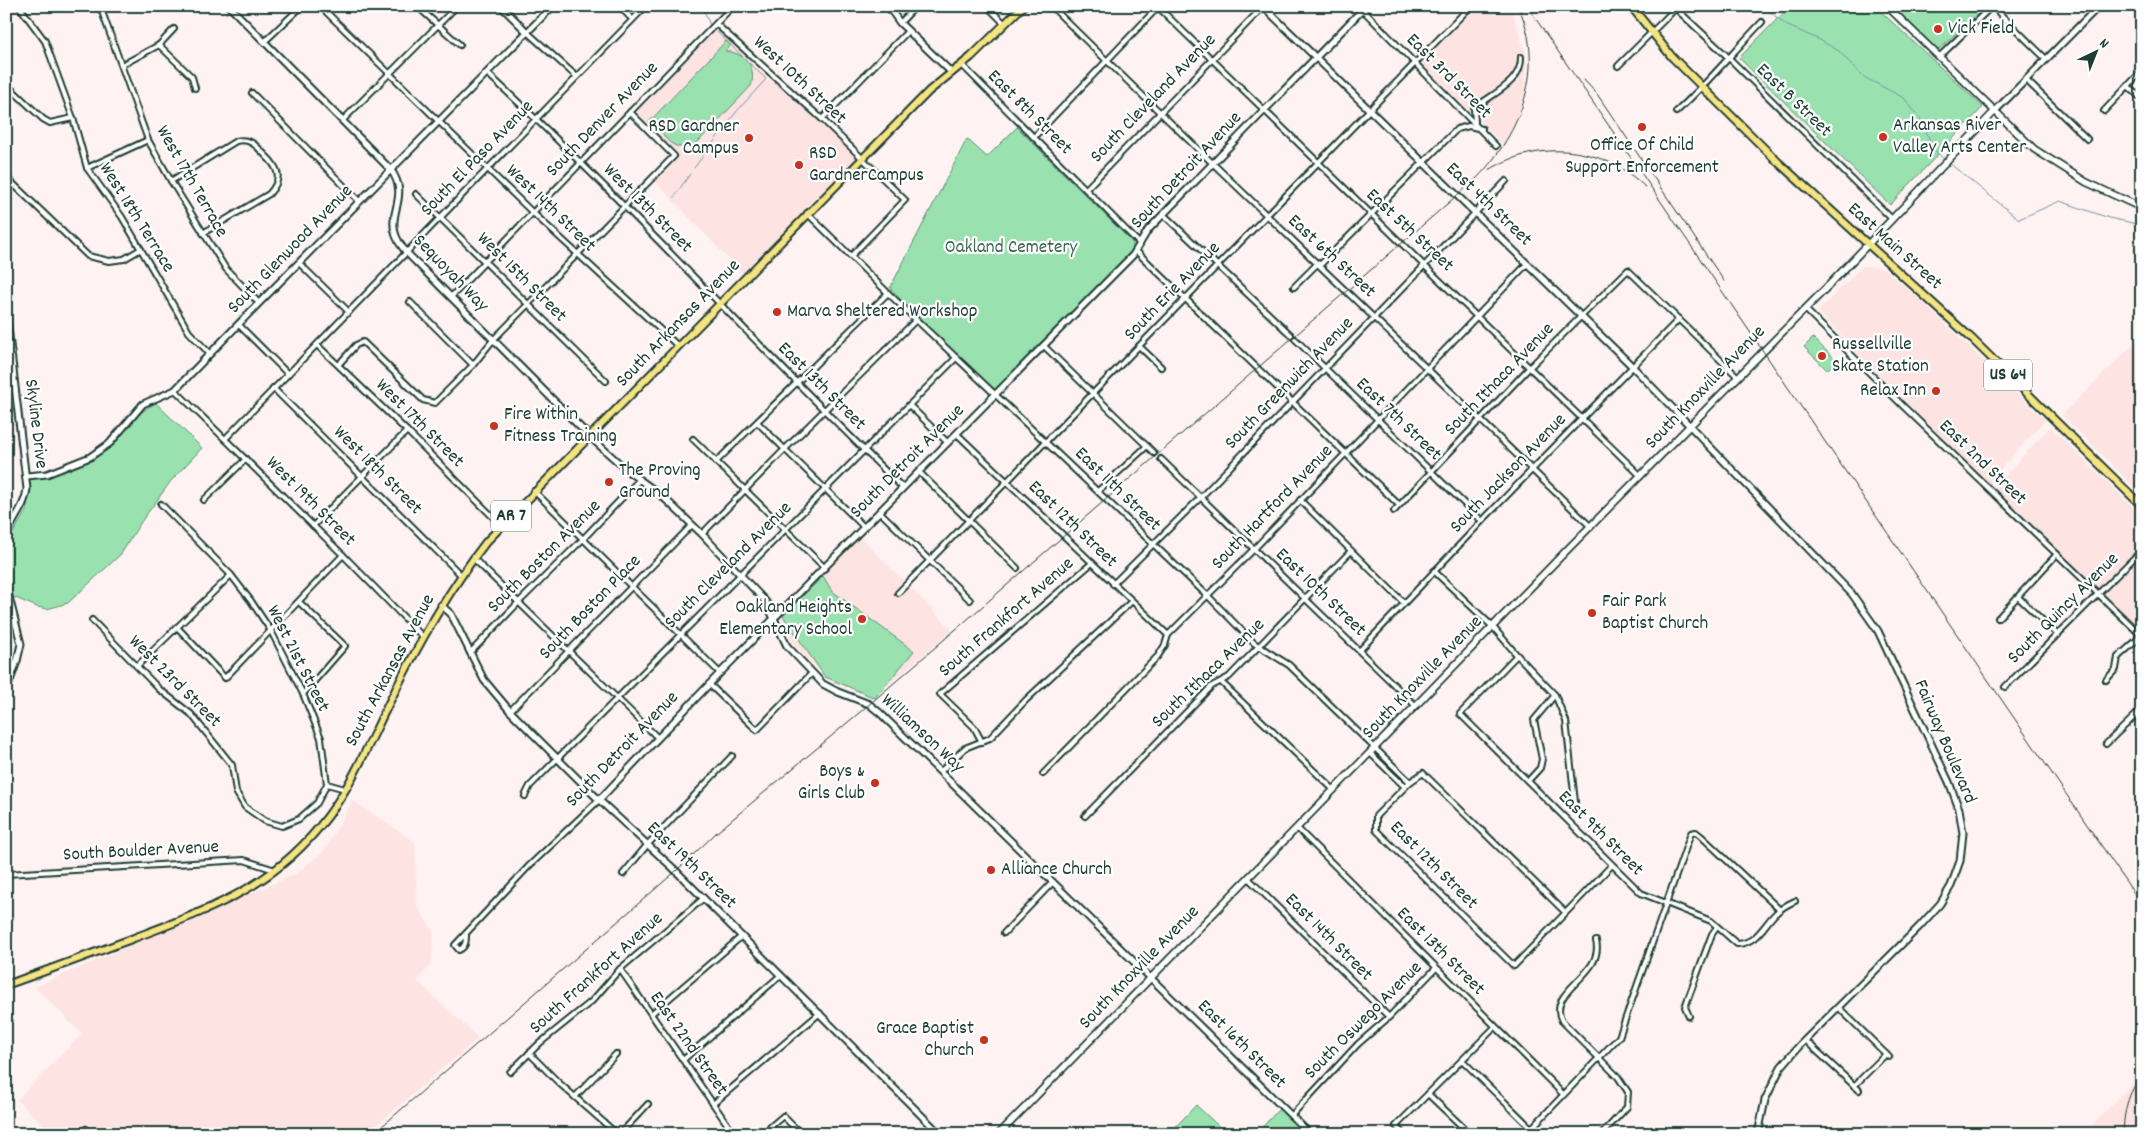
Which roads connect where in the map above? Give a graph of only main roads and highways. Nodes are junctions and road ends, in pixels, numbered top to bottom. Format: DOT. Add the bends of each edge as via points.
graph roads {
  1 [pos="1023,6"];
  2 [pos="1630,6"];
  3 [pos="1887,6"];
  4 [pos="1995,111"];
  5 [pos="2142,208"];
  6 [pos="1868,243"];
  7 [pos="2142,506"];
  8 [pos="6,985"];
  9 [pos="999,1134"];
  1 -- 8 [label="main road, South Arkansas Avenue / AR 7" via="962,65 929,91 501,525 461,575 422,636 329,815 276,871 207,910"];
  2 -- 6 [label="main road, East Main Street / US 64" via="1651,34 1702,88 1791,175"];
  3 -- 4 [label="main road"];
  4 -- 5 [label="main road" via="2052,162"];
  4 -- 6 [label="main road, South Knoxville Avenue"];
  6 -- 7 [label="main road, East Main Street / US 64" via="1971,338"];
  6 -- 9 [label="main road, South Knoxville Avenue"];
}
